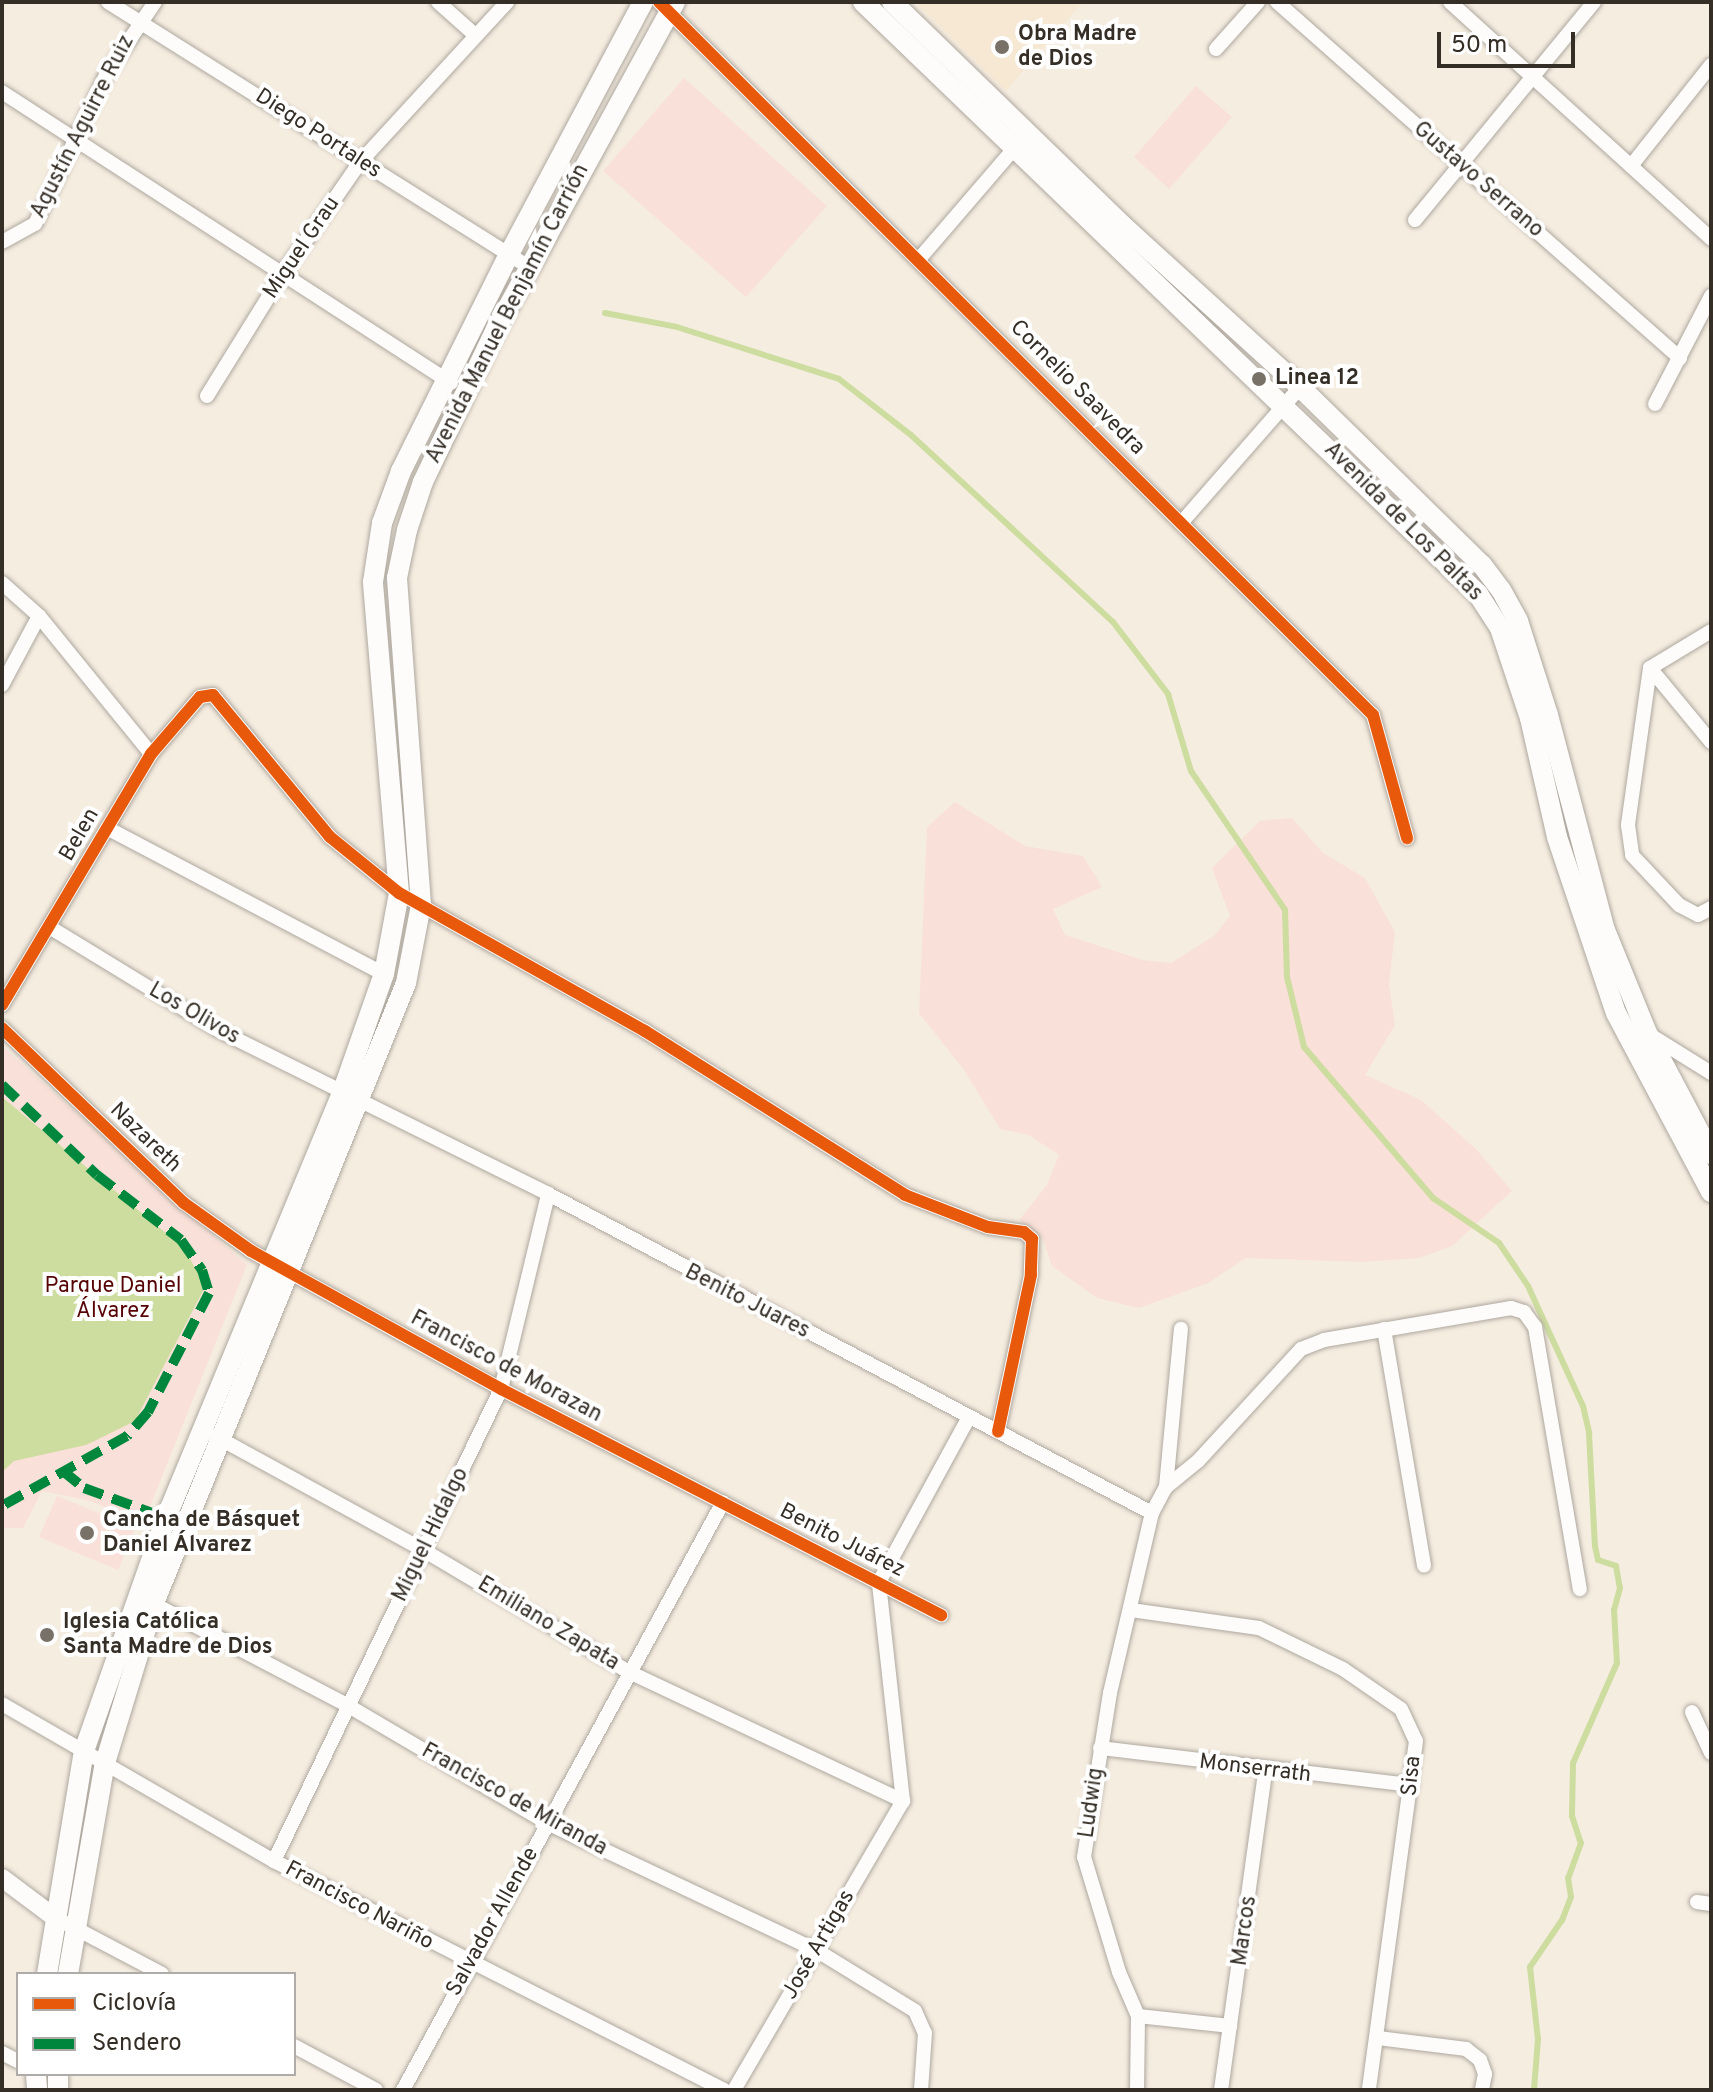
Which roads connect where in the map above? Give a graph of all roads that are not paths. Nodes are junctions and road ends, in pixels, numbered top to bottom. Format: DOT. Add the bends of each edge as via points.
graph roads {
  1 [pos="108,2"];
  2 [pos="155,2"];
  3 [pos="438,2"];
  4 [pos="507,2"];
  5 [pos="643,2"];
  6 [pos="863,2"];
  7 [pos="892,2"];
  8 [pos="1258,2"];
  9 [pos="1277,2"];
  10 [pos="1450,2"];
  11 [pos="1594,2"];
  12 [pos="667,5"];
  13 [pos="138,21"];
  14 [pos="475,35"];
  15 [pos="1216,49"];
  16 [pos="1711,65"];
  17 [pos="1536,77"];
  18 [pos="2,92"];
  19 [pos="1022,140"];
  20 [pos="78,141"];
  21 [pos="361,161"];
  22 [pos="1461,165"];
  23 [pos="1631,166"];
  24 [pos="1415,220"];
  25 [pos="1711,239"];
  26 [pos="2,242"];
  27 [pos="508,256"];
  28 [pos="920,258"];
  29 [pos="528,267"];
  30 [pos="284,272"];
  31 [pos="1711,296"];
  32 [pos="1680,358"];
  33 [pos="446,380"];
  34 [pos="1300,387"];
  35 [pos="465,391"];
  36 [pos="207,396"];
  37 [pos="1284,404"];
  38 [pos="1655,404"];
  39 [pos="1182,522"];
  40 [pos="2,583"];
  41 [pos="39,616"];
  42 [pos="1711,631"];
  43 [pos="1650,668"];
  44 [pos="2,685"];
  45 [pos="1711,742"];
  46 [pos="151,754"];
  47 [pos="107,828"];
  48 [pos="1407,838"];
  49 [pos="399,893"];
  50 [pos="421,905"];
  51 [pos="1711,908"];
  52 [pos="51,928"];
  53 [pos="384,974"];
  54 [pos="2,1005"];
  55 [pos="2,1028"];
  56 [pos="1647,1033"];
  57 [pos="1627,1039"];
  58 [pos="1711,1073"];
  59 [pos="342,1093"];
  60 [pos="361,1102"];
  61 [pos="1711,1154"];
  62 [pos="1711,1192"];
  63 [pos="548,1194"];
  64 [pos="281,1268"];
  65 [pos="1181,1329"];
  66 [pos="1384,1329"];
  67 [pos="501,1389"];
  68 [pos="969,1417"];
  69 [pos="998,1432"];
  70 [pos="211,1434"];
  71 [pos="1166,1487"];
  72 [pos="723,1502"];
  73 [pos="1152,1513"];
  74 [pos="425,1551"];
  75 [pos="1424,1566"];
  76 [pos="879,1582"];
  77 [pos="1580,1589"];
  78 [pos="145,1600"];
  79 [pos="1131,1610"];
  80 [pos="941,1615"];
  81 [pos="629,1672"];
  82 [pos="2,1704"];
  83 [pos="347,1705"];
  84 [pos="1692,1712"];
  85 [pos="1100,1748"];
  86 [pos="84,1751"];
  87 [pos="1711,1753"];
  88 [pos="105,1763"];
  89 [pos="1265,1772"];
  90 [pos="1411,1785"];
  91 [pos="903,1801"];
  92 [pos="547,1823"];
  93 [pos="274,1861"];
  94 [pos="2,1878"];
  95 [pos="64,1922"];
  96 [pos="816,1950"];
  97 [pos="470,1964"];
  98 [pos="48,1972"];
  99 [pos="68,1972"];
  100 [pos="158,1972"];
  101 [pos="1138,2016"];
  102 [pos="1230,2026"];
  103 [pos="1378,2038"];
  104 [pos="296,2047"];
  105 [pos="376,2090"];
  106 [pos="403,2090"];
  107 [pos="724,2090"];
  108 [pos="734,2090"];
  109 [pos="921,2090"];
  110 [pos="1137,2090"];
  111 [pos="1221,2090"];
  112 [pos="1369,2090"];
  113 [pos="1482,2090"];
  1 -- 13 [label="street, Diego Portales"];
  2 -- 13 [label="street, Agustín Aguirre Ruiz"];
  3 -- 14 [label="street"];
  4 -- 14 [label="street, Miguel Grau"];
  5 -- 27 [label="main road, Avenida Manuel Benjamín Carrión"];
  6 -- 19 [label="main road, Avenida de Los Paltas"];
  7 -- 19 [label="main road, Avenida de Los Paltas"];
  8 -- 15 [label="street"];
  9 -- 22 [label="street, Gustavo Serrano"];
  10 -- 17 [label="street"];
  11 -- 17 [label="street"];
  12 -- 28 [label="street, Cornelio Saavedra"];
  12 -- 29 [label="main road, Avenida Manuel Benjamín Carrión"];
  13 -- 20 [label="street, Agustín Aguirre Ruiz" via="106,75"];
  13 -- 21 [label="street, Diego Portales"];
  14 -- 21 [label="street, Miguel Grau"];
  16 -- 23 [label="street"];
  17 -- 22 [label="street"];
  17 -- 23 [label="street"];
  18 -- 20 [label="street"];
  19 -- 28 [label="street"];
  19 -- 34 [label="main road, Avenida de Los Paltas"];
  19 -- 37 [label="main road, Avenida de Los Paltas"];
  20 -- 26 [label="street, Agustín Aguirre Ruiz" via="35,224"];
  20 -- 30 [label="street"];
  21 -- 27 [label="street, Diego Portales"];
  21 -- 30 [label="street, Miguel Grau"];
  22 -- 24 [label="street"];
  22 -- 32 [label="street, Gustavo Serrano"];
  23 -- 25 [label="street"];
  27 -- 29 [label="street, Diego Portales"];
  27 -- 33 [label="main road, Avenida Manuel Benjamín Carrión"];
  28 -- 39 [label="street, Cornelio Saavedra"];
  29 -- 35 [label="main road, Avenida Manuel Benjamín Carrión"];
  30 -- 33 [label="street"];
  30 -- 36 [label="street, Miguel Grau"];
  31 -- 32 [label="street"];
  32 -- 38 [label="street"];
  33 -- 35 [label="street"];
  33 -- 49 [label="main road, Avenida Manuel Benjamín Carrión" via="382,523 373,582"];
  34 -- 37 [label="street"];
  34 -- 56 [label="main road, Avenida de Los Paltas" via="1482,565 1518,621 1605,930"];
  35 -- 50 [label="main road, Avenida Manuel Benjamín Carrión" via="423,482 397,578"];
  37 -- 39 [label="street"];
  37 -- 57 [label="main road, Avenida de Los Paltas" via="1478,594 1500,628 1530,718 1583,927"];
  39 -- 48 [label="street, Cornelio Saavedra" via="1373,715"];
  40 -- 41 [label="street"];
  41 -- 44 [label="street"];
  41 -- 46 [label="street"];
  42 -- 43 [label="street"];
  43 -- 45 [label="street"];
  43 -- 51 [label="street" via="1628,825 1632,855 1679,905 1698,915"];
  46 -- 47 [label="street, Belen"];
  46 -- 49 [label="street, Belen" via="206,694 213,695 330,837"];
  47 -- 52 [label="street, Belen"];
  47 -- 53 [label="street"];
  49 -- 50 [label="street"];
  49 -- 53 [label="main road, Avenida Manuel Benjamín Carrión"];
  50 -- 60 [label="main road, Avenida Manuel Benjamín Carrión" via="406,983"];
  50 -- 69 [label="street" via="645,1031 905,1195 1032,1239 1033,1263"];
  52 -- 54 [label="street, Belen"];
  52 -- 59 [label="street, Los Olivos" via="218,1030"];
  53 -- 59 [label="main road, Avenida Manuel Benjamín Carrión"];
  55 -- 64 [label="street, Nazareth" via="184,1203"];
  56 -- 57 [label="street"];
  56 -- 58 [label="street"];
  56 -- 61 [label="main road, Avenida de Los Paltas"];
  57 -- 62 [label="main road, Avenida de Los Paltas"];
  59 -- 60 [label="street, Benito Juares"];
  59 -- 64 [label="main road, Avenida Manuel Benjamín Carrión"];
  60 -- 63 [label="street, Benito Juares"];
  60 -- 64 [label="main road, Avenida Manuel Benjamín Carrión"];
  63 -- 67 [label="street, Miguel Hidalgo"];
  63 -- 68 [label="street, Benito Juares"];
  64 -- 67 [label="street, Francisco de Morazan"];
  64 -- 70 [label="main road, Avenida Manuel Benjamín Carrión"];
  65 -- 71 [label="street"];
  66 -- 71 [label="street" via="1301,1349 1198,1461"];
  66 -- 75 [label="street"];
  66 -- 77 [label="street" via="1511,1308 1524,1312 1535,1327"];
  67 -- 72 [label="street, Francisco de Morazan"];
  67 -- 74 [label="street, Miguel Hidalgo"];
  68 -- 69 [label="street, Benito Juares"];
  68 -- 76 [label="street"];
  69 -- 73 [label="street, Benito Juares"];
  70 -- 74 [label="street, Emiliano Zapata"];
  70 -- 78 [label="main road, Avenida Manuel Benjamín Carrión"];
  71 -- 73 [label="street, Ludwig"];
  72 -- 76 [label="street, Benito Juárez"];
  72 -- 81 [label="street, Salvador Allende"];
  73 -- 79 [label="street, Ludwig"];
  74 -- 81 [label="street, Emiliano Zapata"];
  74 -- 83 [label="street, Miguel Hidalgo"];
  76 -- 80 [label="street, Benito Juárez"];
  76 -- 91 [label="street"];
  78 -- 83 [label="street, Francisco de Miranda"];
  78 -- 86 [label="main road, Avenida Manuel Benjamín Carrión"];
  78 -- 88 [label="main road, Avenida Manuel Benjamín Carrión"];
  79 -- 85 [label="street, Ludwig"];
  79 -- 90 [label="street, Sisa" via="1259,1628 1343,1669 1401,1709 1416,1741"];
  81 -- 91 [label="street, Emiliano Zapata"];
  81 -- 92 [label="street, Salvador Allende"];
  82 -- 86 [label="street, Francisco Nariño"];
  83 -- 92 [label="street, Francisco de Miranda"];
  83 -- 93 [label="street, Miguel Hidalgo"];
  84 -- 87 [label="street"];
  85 -- 89 [label="street, Monserrath"];
  85 -- 101 [label="street, Ludwig" via="1084,1857"];
  86 -- 88 [label="street, Francisco Nariño"];
  86 -- 95 [label="main road, Avenida Manuel Benjamín Carrión"];
  88 -- 93 [label="street, Francisco Nariño"];
  88 -- 95 [label="main road, Avenida Manuel Benjamín Carrión"];
  89 -- 90 [label="street, Monserrath"];
  89 -- 102 [label="street, Marcos"];
  90 -- 103 [label="street, Sisa"];
  91 -- 96 [label="street, José Artigas"];
  92 -- 96 [label="street, Francisco de Miranda"];
  92 -- 97 [label="street, Salvador Allende"];
  93 -- 97 [label="street, Francisco Nariño"];
  94 -- 95 [label="street"];
  95 -- 98 [label="main road, Avenida Manuel Benjamín Carrión"];
  95 -- 99 [label="main road, Avenida Manuel Benjamín Carrión"];
  95 -- 100 [label="street"];
  96 -- 108 [label="street, José Artigas"];
  96 -- 109 [label="street, Francisco de Miranda" via="915,2011 925,2033"];
  97 -- 106 [label="street, Salvador Allende"];
  97 -- 107 [label="street, Francisco Nariño"];
  101 -- 102 [label="street"];
  101 -- 110 [label="street, Ludwig"];
  102 -- 111 [label="street, Marcos"];
  103 -- 112 [label="street, Sisa"];
  103 -- 113 [label="street" via="1466,2049 1480,2060 1485,2074"];
  104 -- 105 [label="street"];
}
